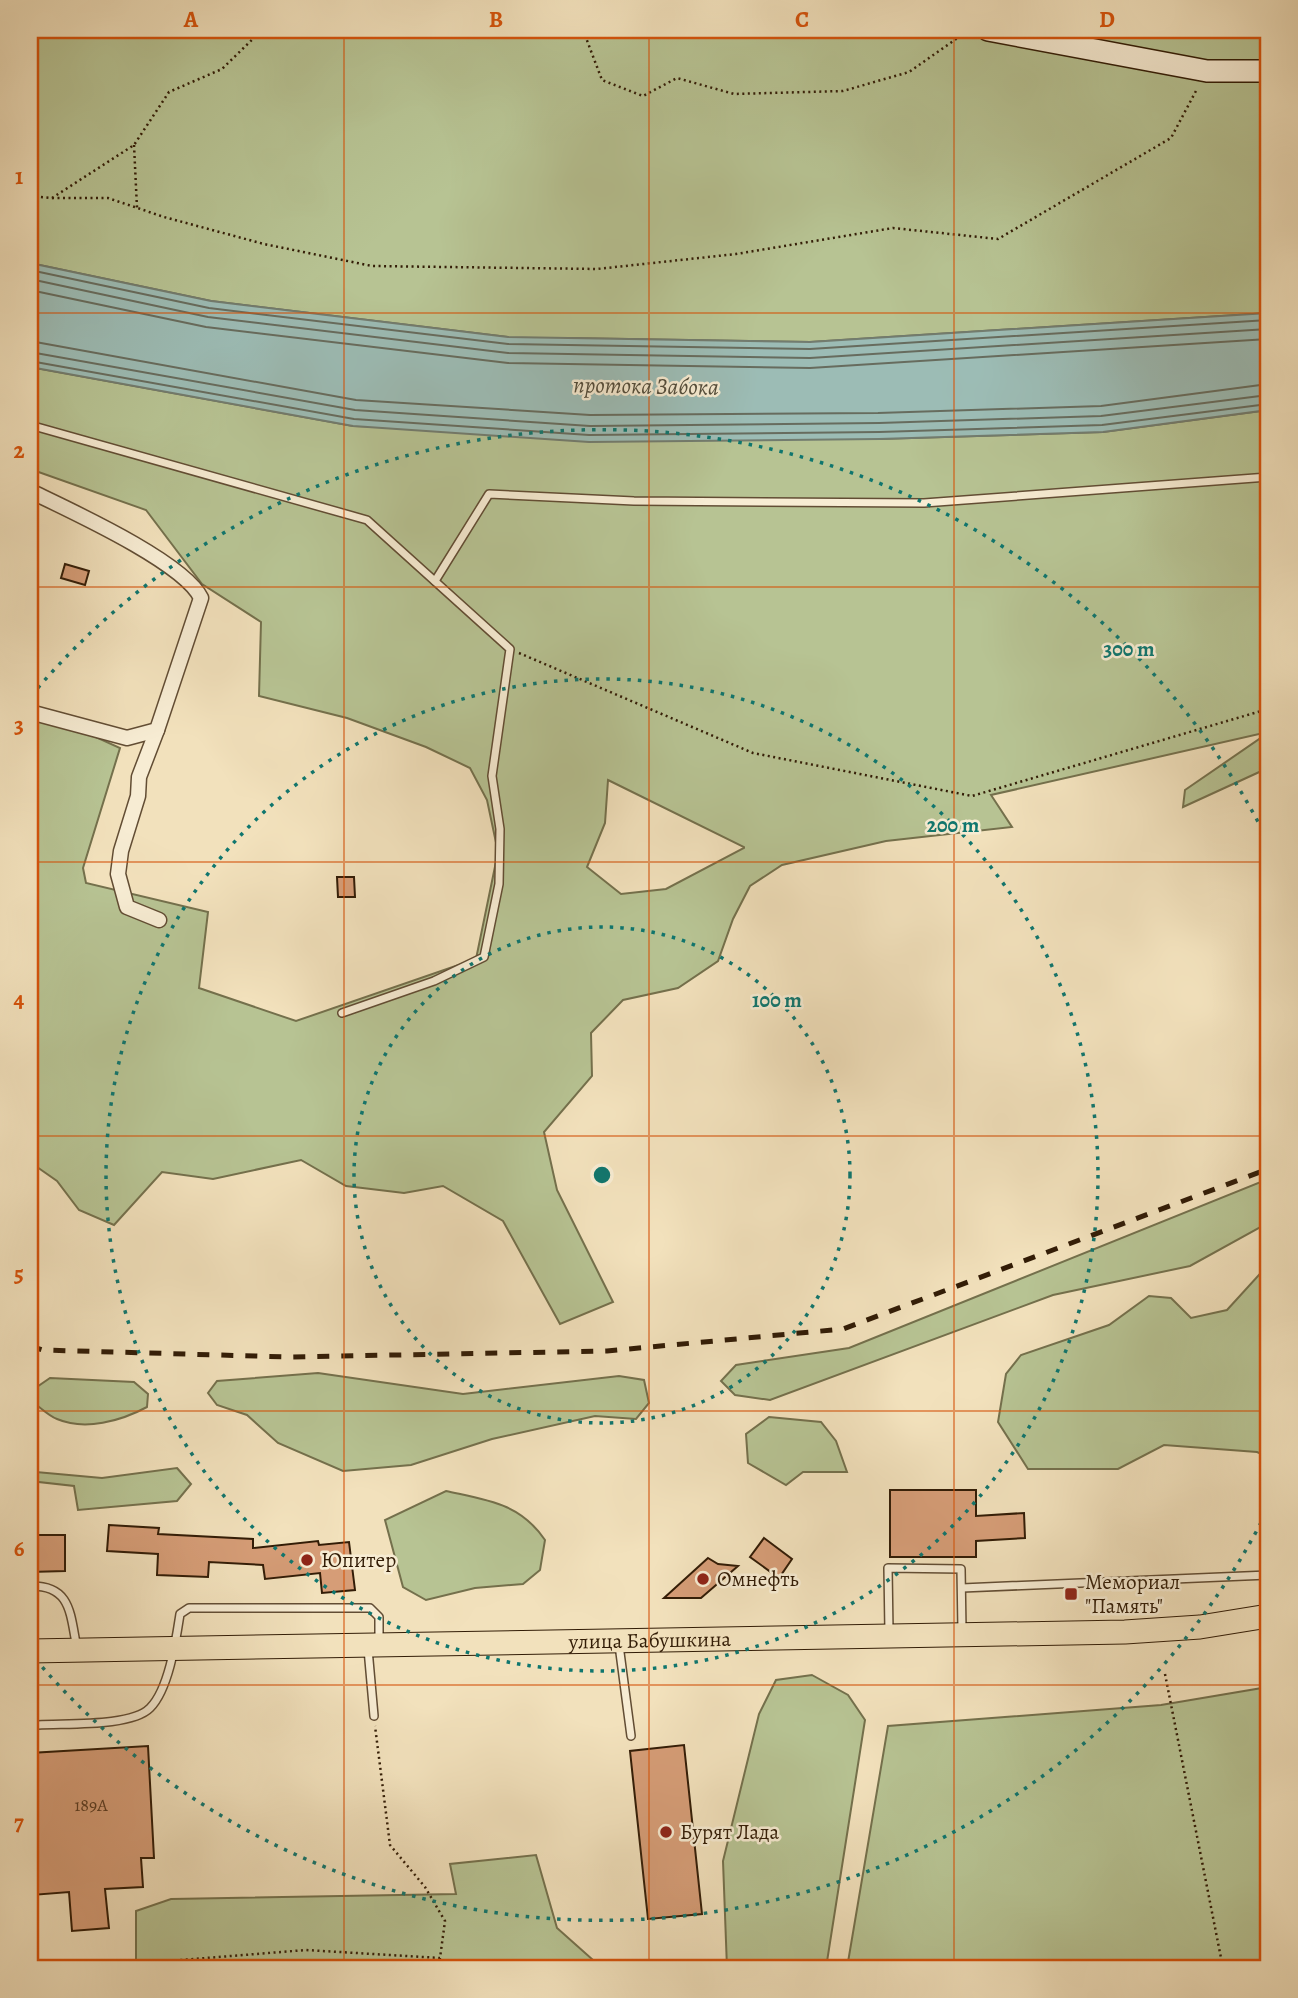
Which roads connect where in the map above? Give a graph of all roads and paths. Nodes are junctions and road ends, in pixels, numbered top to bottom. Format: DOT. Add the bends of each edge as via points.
graph roads {
  1 [pos="261,30"];
  2 [pos="583,30"];
  3 [pos="969,30"];
  4 [pos="988,30"];
  5 [pos="1207,71"];
  6 [pos="1268,71"];
  7 [pos="134,145"];
  8 [pos="30,196"];
  9 [pos="52,198"];
  10 [pos="137,208"];
  11 [pos="30,425"];
  12 [pos="1268,477"];
  13 [pos="30,491"];
  14 [pos="435,581"];
  15 [pos="510,649"];
  16 [pos="1268,709"];
  17 [pos="30,712"];
  18 [pos="157,730"];
  19 [pos="159,920"];
  20 [pos="342,1013"];
  21 [pos="1268,1575"];
  22 [pos="30,1586"];
  23 [pos="962,1588"];
  24 [pos="1268,1616"];
  25 [pos="962,1634"];
  26 [pos="889,1636"];
  27 [pos="618,1641"];
  28 [pos="374,1645"];
  29 [pos="174,1649"];
  30 [pos="78,1650"];
  31 [pos="30,1651"];
  32 [pos="1165,1674"];
  33 [pos="374,1716"];
  34 [pos="38,1725"];
  35 [pos="631,1736"];
  36 [pos="440,1958"];
  37 [pos="131,1964"];
  38 [pos="439,1968"];
  39 [pos="1223,1968"];
  1 -- 7 [label="path" via="222,69 169,93"];
  2 -- 3 [label="path" via="602,80 643,96 677,78 734,94 844,91 909,72"];
  4 -- 5 [label="street"];
  5 -- 6 [label="street"];
  5 -- 10 [label="path" via="1171,138 998,239 893,228 736,254 597,268 372,266 264,244"];
  7 -- 9 [label="path"];
  7 -- 10 [label="path"];
  8 -- 9 [label="path"];
  9 -- 10 [label="path" via="108,198"];
  11 -- 14 [label="lane" via="367,520"];
  12 -- 14 [label="lane" via="924,503 634,501 489,494"];
  13 -- 18 [label="street" via="159,558 195,585 201,598"];
  14 -- 15 [label="lane"];
  15 -- 16 [label="path" via="753,753 972,796"];
  15 -- 20 [label="lane" via="492,776 500,829 499,884 484,957 434,981"];
  17 -- 18 [label="street" via="127,738"];
  18 -- 19 [label="street" via="139,777 118,874 127,907"];
  21 -- 23 [label="lane"];
  22 -- 30 [label="lane" via="44,1586 66,1601"];
  23 -- 25 [label="lane"];
  23 -- 26 [label="lane" via="961,1569 888,1568"];
  24 -- 25 [label="main road, улица Бабушкина" via="1230,1624 1134,1631"];
  25 -- 26 [label="main road, улица Бабушкина"];
  26 -- 27 [label="main road, улица Бабушкина"];
  27 -- 28 [label="main road, улица Бабушкина"];
  27 -- 35 [label="lane"];
  28 -- 29 [label="main road, улица Бабушкина"];
  28 -- 29 [label="lane" via="379,1617 370,1608 189,1608 180,1614"];
  28 -- 33 [label="lane"];
  29 -- 30 [label="main road, улица Бабушкина"];
  29 -- 34 [label="lane" via="151,1707 131,1719"];
  30 -- 31 [label="main road, улица Бабушкина"];
  32 -- 39 [label="path"];
  33 -- 36 [label="path" via="390,1845 425,1887 445,1921"];
  36 -- 37 [label="path" via="306,1950"];
  36 -- 38 [label="path"];
}
